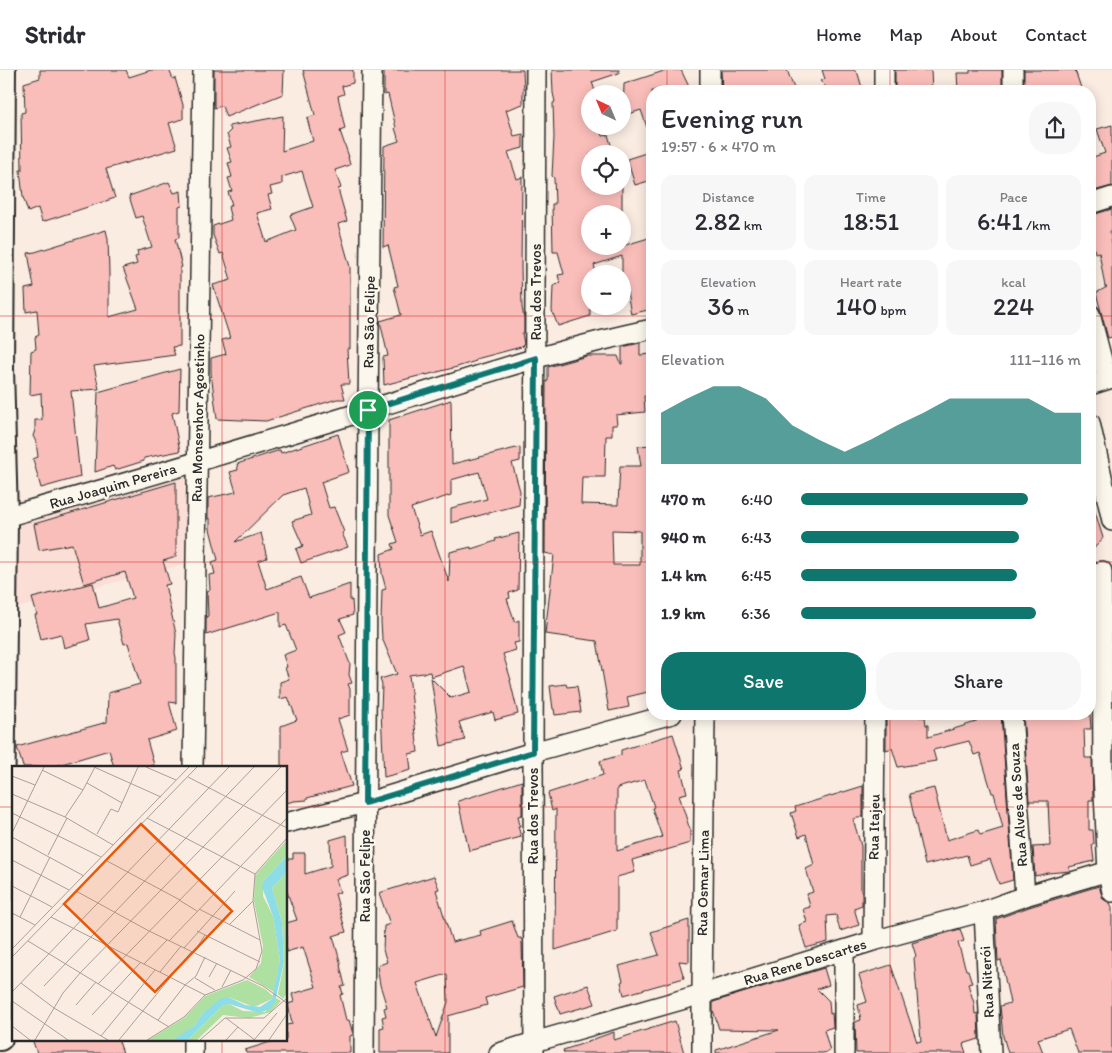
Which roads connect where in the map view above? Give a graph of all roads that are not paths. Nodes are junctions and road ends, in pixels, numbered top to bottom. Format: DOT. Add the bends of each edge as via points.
graph roads {
  1 [pos="3,70"];
  2 [pos="203,70"];
  3 [pos="372,70"];
  4 [pos="536,70"];
  5 [pos="710,70"];
  6 [pos="884,70"];
  7 [pos="1013,70"];
  8 [pos="710,85"];
  9 [pos="884,85"];
  10 [pos="1013,85"];
  11 [pos="1112,197"];
  12 [pos="1096,202"];
  13 [pos="646,330"];
  14 [pos="1096,345"];
  15 [pos="536,358"];
  16 [pos="1103,381"];
  17 [pos="368,410"];
  18 [pos="1096,450"];
  19 [pos="197,462"];
  20 [pos="5,517"];
  21 [pos="1112,521"];
  22 [pos="1101,571"];
  23 [pos="650,720"];
  24 [pos="705,720"];
  25 [pos="875,720"];
  26 [pos="1012,720"];
  27 [pos="533,752"];
  28 [pos="193,766"];
  29 [pos="365,803"];
  30 [pos="288,822"];
  31 [pos="1110,871"];
  32 [pos="1112,892"];
  33 [pos="7,896"];
  34 [pos="1025,896"];
  35 [pos="984,911"];
  36 [pos="873,941"];
  37 [pos="844,951"];
  38 [pos="702,994"];
  39 [pos="0,1038"];
  40 [pos="193,1040"];
  41 [pos="534,1047"];
  42 [pos="193,1053"];
  43 [pos="364,1053"];
  44 [pos="499,1053"];
  45 [pos="702,1053"];
  46 [pos="844,1053"];
  47 [pos="991,1053"];
  1 -- 20 [label="main road" via="1,369"];
  2 -- 19 [label="street, Rua Monsenhor Agostinho"];
  3 -- 17 [label="street, Rua São Felipe"];
  4 -- 15 [label="street, Rua dos Trevos"];
  5 -- 8 [label="street"];
  6 -- 9 [label="street"];
  7 -- 10 [label="street"];
  11 -- 12 [label="street"];
  13 -- 15 [label="street, Rua Joaquim Pereira"];
  14 -- 16 [label="street"];
  15 -- 17 [label="street, Rua Joaquim Pereira"];
  15 -- 27 [label="street, Rua dos Trevos"];
  17 -- 19 [label="street, Rua Joaquim Pereira"];
  17 -- 29 [label="street, Rua São Felipe"];
  18 -- 21 [label="street"];
  19 -- 20 [label="street, Rua Joaquim Pereira"];
  19 -- 28 [label="street, Rua Monsenhor Agostinho"];
  20 -- 33 [label="main road"];
  22 -- 31 [label="street" via="1103,774"];
  23 -- 27 [label="street"];
  24 -- 38 [label="street, Rua Osmar Lima"];
  25 -- 36 [label="street, Rua Itajeu"];
  26 -- 34 [label="street, Rua Alves de Souza"];
  27 -- 29 [label="street"];
  27 -- 41 [label="street, Rua dos Trevos"];
  29 -- 30 [label="street"];
  29 -- 43 [label="street, Rua São Felipe"];
  31 -- 32 [label="street"];
  31 -- 34 [label="street, Rua Rene Descartes"];
  33 -- 39 [label="main road"];
  34 -- 35 [label="street, Rua Rene Descartes"];
  35 -- 36 [label="street, Rua Rene Descartes"];
  35 -- 47 [label="street, Rua Niterói"];
  36 -- 37 [label="street, Rua Rene Descartes"];
  37 -- 38 [label="street, Rua Rene Descartes"];
  37 -- 46 [label="street"];
  38 -- 41 [label="street, Rua Rene Descartes"];
  38 -- 45 [label="street, Rua Osmar Lima"];
  40 -- 42 [label="street"];
  41 -- 44 [label="street, Rua Rene Descartes"];
}
